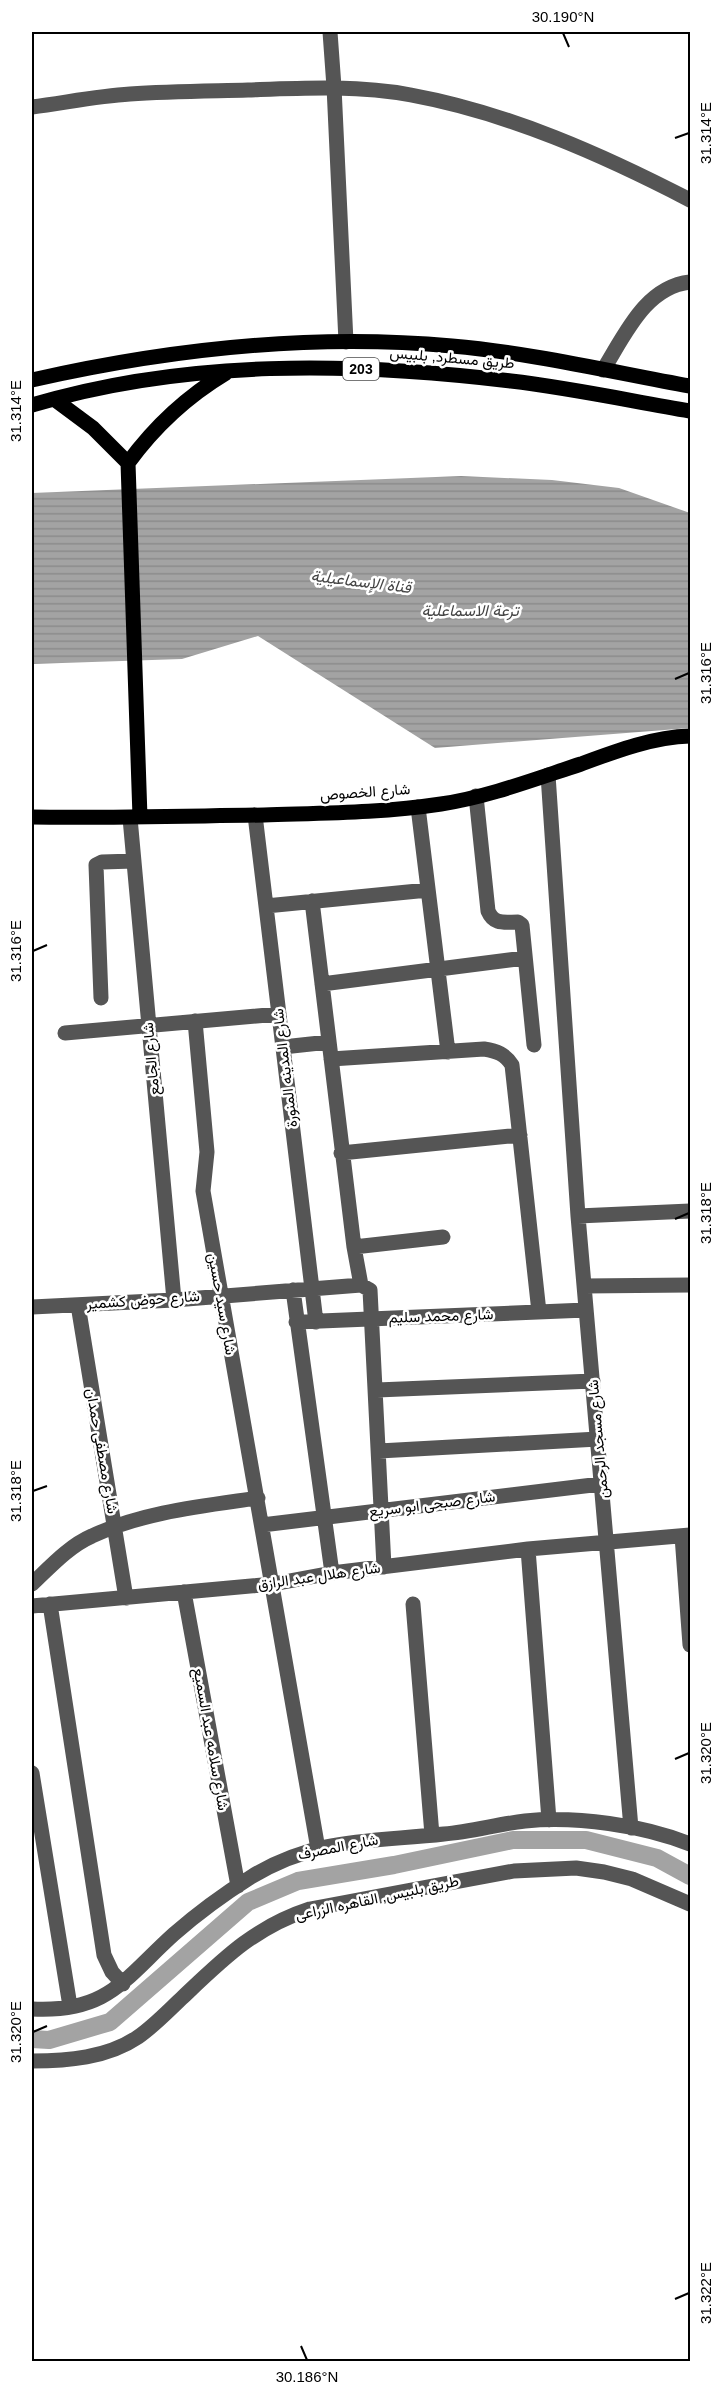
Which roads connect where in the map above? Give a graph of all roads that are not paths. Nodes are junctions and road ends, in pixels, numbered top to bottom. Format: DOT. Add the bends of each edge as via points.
graph roads {
  1 [pos="330,32"];
  2 [pos="334,87"];
  3 [pos="32,107"];
  4 [pos="690,200"];
  5 [pos="690,282"];
  6 [pos="346,342"];
  7 [pos="231,370"];
  8 [pos="603,370"];
  9 [pos="32,380"];
  10 [pos="690,386"];
  11 [pos="54,399"];
  12 [pos="32,405"];
  13 [pos="690,411"];
  14 [pos="128,466"];
  15 [pos="690,736"];
  16 [pos="548,775"];
  17 [pos="476,796"];
  18 [pos="418,807"];
  19 [pos="255,815"];
  20 [pos="32,817"];
  21 [pos="135,817"];
  22 [pos="134,861"];
  23 [pos="428,890"];
  24 [pos="312,901"];
  25 [pos="266,906"];
  26 [pos="525,958"];
  27 [pos="438,970"];
  28 [pos="322,984"];
  29 [pos="101,998"];
  30 [pos="279,1014"];
  31 [pos="195,1021"];
  32 [pos="148,1026"];
  33 [pos="65,1033"];
  34 [pos="329,1042"];
  35 [pos="534,1044"];
  36 [pos="283,1047"];
  37 [pos="448,1052"];
  38 [pos="330,1059"];
  39 [pos="520,1135"];
  40 [pos="342,1153"];
  41 [pos="690,1211"];
  42 [pos="578,1216"];
  43 [pos="443,1237"];
  44 [pos="354,1247"];
  45 [pos="690,1285"];
  46 [pos="365,1286"];
  47 [pos="584,1286"];
  48 [pos="312,1288"];
  49 [pos="293,1290"];
  50 [pos="220,1295"];
  51 [pos="174,1300"];
  52 [pos="78,1305"];
  53 [pos="32,1307"];
  54 [pos="586,1310"];
  55 [pos="539,1312"];
  56 [pos="372,1319"];
  57 [pos="296,1322"];
  58 [pos="316,1322"];
  59 [pos="592,1381"];
  60 [pos="376,1390"];
  61 [pos="598,1439"];
  62 [pos="379,1451"];
  63 [pos="602,1484"];
  64 [pos="258,1498"];
  65 [pos="381,1510"];
  66 [pos="326,1517"];
  67 [pos="262,1525"];
  68 [pos="115,1527"];
  69 [pos="686,1535"];
  70 [pos="607,1542"];
  71 [pos="528,1549"];
  72 [pos="384,1567"];
  73 [pos="332,1573"];
  74 [pos="32,1584"];
  75 [pos="273,1584"];
  76 [pos="184,1592"];
  77 [pos="126,1598"];
  78 [pos="50,1604"];
  79 [pos="413,1604"];
  80 [pos="32,1606"];
  81 [pos="690,1645"];
  82 [pos="32,1773"];
  83 [pos="549,1820"];
  84 [pos="631,1828"];
  85 [pos="432,1835"];
  86 [pos="690,1844"];
  87 [pos="318,1849"];
  88 [pos="238,1886"];
  89 [pos="690,1904"];
  90 [pos="123,1984"];
  91 [pos="70,2006"];
  92 [pos="32,2009"];
  93 [pos="32,2061"];
  1 -- 2 [label="street"];
  2 -- 3 [label="street" via="130,94"];
  2 -- 4 [label="street" via="410,95 486,112 644,176"];
  2 -- 6 [label="street"];
  5 -- 8 [label="street" via="657,293"];
  6 -- 8 [label="main road, طريق مسطرد, بلبيس / 203" via="454,346"];
  6 -- 9 [label="main road, طريق مسطرد, بلبيس / 203" via="218,348 104,364"];
  7 -- 11 [label="main road, طريق مسطرد, بلبيس / 203" via="160,378"];
  7 -- 13 [label="main road, طريق مسطرد, بلبيس / 203" via="320,368 447,374"];
  7 -- 14 [label="main road" via="177,407 144,440"];
  8 -- 10 [label="main road, طريق مسطرد, بلبيس / 203"];
  11 -- 12 [label="main road, طريق مسطرد, بلبيس / 203"];
  11 -- 14 [label="main road" via="93,428"];
  14 -- 21 [label="main road" via="140,775"];
  15 -- 16 [label="main road, شارع الخصوص" via="641,744"];
  16 -- 17 [label="main road, شارع الخصوص"];
  16 -- 42 [label="street, شارع مسجد الرحمن"];
  17 -- 18 [label="main road, شارع الخصوص"];
  17 -- 26 [label="street" via="488,911 498,922 520,923"];
  18 -- 19 [label="main road, شارع الخصوص"];
  18 -- 23 [label="street"];
  19 -- 21 [label="main road, شارع الخصوص"];
  19 -- 25 [label="street, شارع المدينه المنورة"];
  20 -- 21 [label="main road, شارع الخصوص"];
  21 -- 22 [label="street, شارع الجامع"];
  22 -- 29 [label="street" via="96,865"];
  22 -- 32 [label="street, شارع الجامع"];
  23 -- 24 [label="street"];
  23 -- 27 [label="street"];
  24 -- 25 [label="street"];
  24 -- 28 [label="street"];
  25 -- 30 [label="street, شارع المدينه المنورة"];
  26 -- 27 [label="street"];
  26 -- 35 [label="street"];
  27 -- 28 [label="street"];
  27 -- 37 [label="street"];
  28 -- 34 [label="street"];
  30 -- 31 [label="street"];
  30 -- 36 [label="street, شارع المدينه المنورة"];
  31 -- 32 [label="street"];
  31 -- 50 [label="street, شارع سيد حسين" via="207,1152 203,1191"];
  32 -- 33 [label="street"];
  32 -- 51 [label="street, شارع الجامع"];
  34 -- 36 [label="street"];
  34 -- 38 [label="street"];
  36 -- 48 [label="street, شارع المدينه المنورة"];
  37 -- 38 [label="street"];
  37 -- 39 [label="street" via="496,1051 512,1065"];
  38 -- 40 [label="street"];
  39 -- 40 [label="street"];
  39 -- 55 [label="street"];
  40 -- 44 [label="street"];
  41 -- 42 [label="street"];
  42 -- 47 [label="street, شارع مسجد الرحمن"];
  43 -- 44 [label="street"];
  44 -- 46 [label="street"];
  45 -- 47 [label="street"];
  46 -- 48 [label="street, شارع حوض كشمير"];
  46 -- 56 [label="street"];
  47 -- 54 [label="street, شارع مسجد الرحمن"];
  48 -- 49 [label="street, شارع حوض كشمير"];
  48 -- 58 [label="street, شارع المدينه المنورة"];
  49 -- 50 [label="street, شارع حوض كشمير"];
  49 -- 57 [label="street"];
  50 -- 51 [label="street, شارع حوض كشمير"];
  50 -- 64 [label="street, شارع سيد حسين"];
  51 -- 52 [label="street, شارع حوض كشمير"];
  52 -- 53 [label="street, شارع حوض كشمير"];
  52 -- 68 [label="street, شارع مصطفى حمدان"];
  54 -- 55 [label="street, شارع محمد سليم"];
  54 -- 59 [label="street, شارع مسجد الرحمن"];
  55 -- 56 [label="street, شارع محمد سليم"];
  56 -- 58 [label="street, شارع محمد سليم"];
  56 -- 60 [label="street"];
  57 -- 58 [label="street, شارع محمد سليم"];
  57 -- 66 [label="street"];
  59 -- 60 [label="street"];
  59 -- 61 [label="street, شارع مسجد الرحمن"];
  60 -- 62 [label="street"];
  61 -- 62 [label="street"];
  61 -- 63 [label="street, شارع مسجد الرحمن"];
  62 -- 65 [label="street"];
  63 -- 65 [label="street, شارع صبحى ابو سريع"];
  63 -- 70 [label="street, شارع مسجد الرحمن"];
  64 -- 67 [label="street, شارع سيد حسين"];
  64 -- 68 [label="street" via="187,1509"];
  65 -- 66 [label="street, شارع صبحى ابو سريع"];
  65 -- 72 [label="street"];
  66 -- 67 [label="street, شارع صبحى ابو سريع"];
  66 -- 73 [label="street"];
  67 -- 75 [label="street, شارع سيد حسين"];
  68 -- 74 [label="street" via="69,1550"];
  68 -- 77 [label="street, شارع مصطفى حمدان"];
  69 -- 70 [label="street, شارع هلال عبد الرازق"];
  69 -- 81 [label="street"];
  70 -- 71 [label="street, شارع هلال عبد الرازق"];
  70 -- 84 [label="street, شارع مسجد الرحمن"];
  71 -- 72 [label="street, شارع هلال عبد الرازق"];
  71 -- 83 [label="street"];
  72 -- 73 [label="street, شارع هلال عبد الرازق"];
  73 -- 75 [label="street, شارع هلال عبد الرازق"];
  75 -- 76 [label="street, شارع هلال عبد الرازق"];
  75 -- 87 [label="street"];
  76 -- 77 [label="street, شارع هلال عبد الرازق"];
  76 -- 88 [label="street, شارع سلامه عبد السميع"];
  77 -- 78 [label="street, شارع هلال عبد الرازق"];
  78 -- 80 [label="street, شارع هلال عبد الرازق"];
  78 -- 90 [label="street" via="104,1955"];
  79 -- 85 [label="street"];
  82 -- 91 [label="street"];
  83 -- 84 [label="street, شارع المصرف"];
  83 -- 85 [label="street, شارع المصرف"];
  84 -- 86 [label="street, شارع المصرف" via="661,1832"];
  85 -- 87 [label="street, شارع المصرف"];
  87 -- 88 [label="street, شارع المصرف" via="281,1861"];
  88 -- 90 [label="street, شارع المصرف" via="207,1906"];
  89 -- 93 [label="street, طريق بلبيس, القاهره الزراعى" via="632,1879 576,1868 514,1871 310,1909 283,1918 247,1940 138,2037 93,2056"];
  90 -- 91 [label="street, شارع المصرف" via="104,1996"];
  91 -- 92 [label="street, شارع المصرف"];
}
